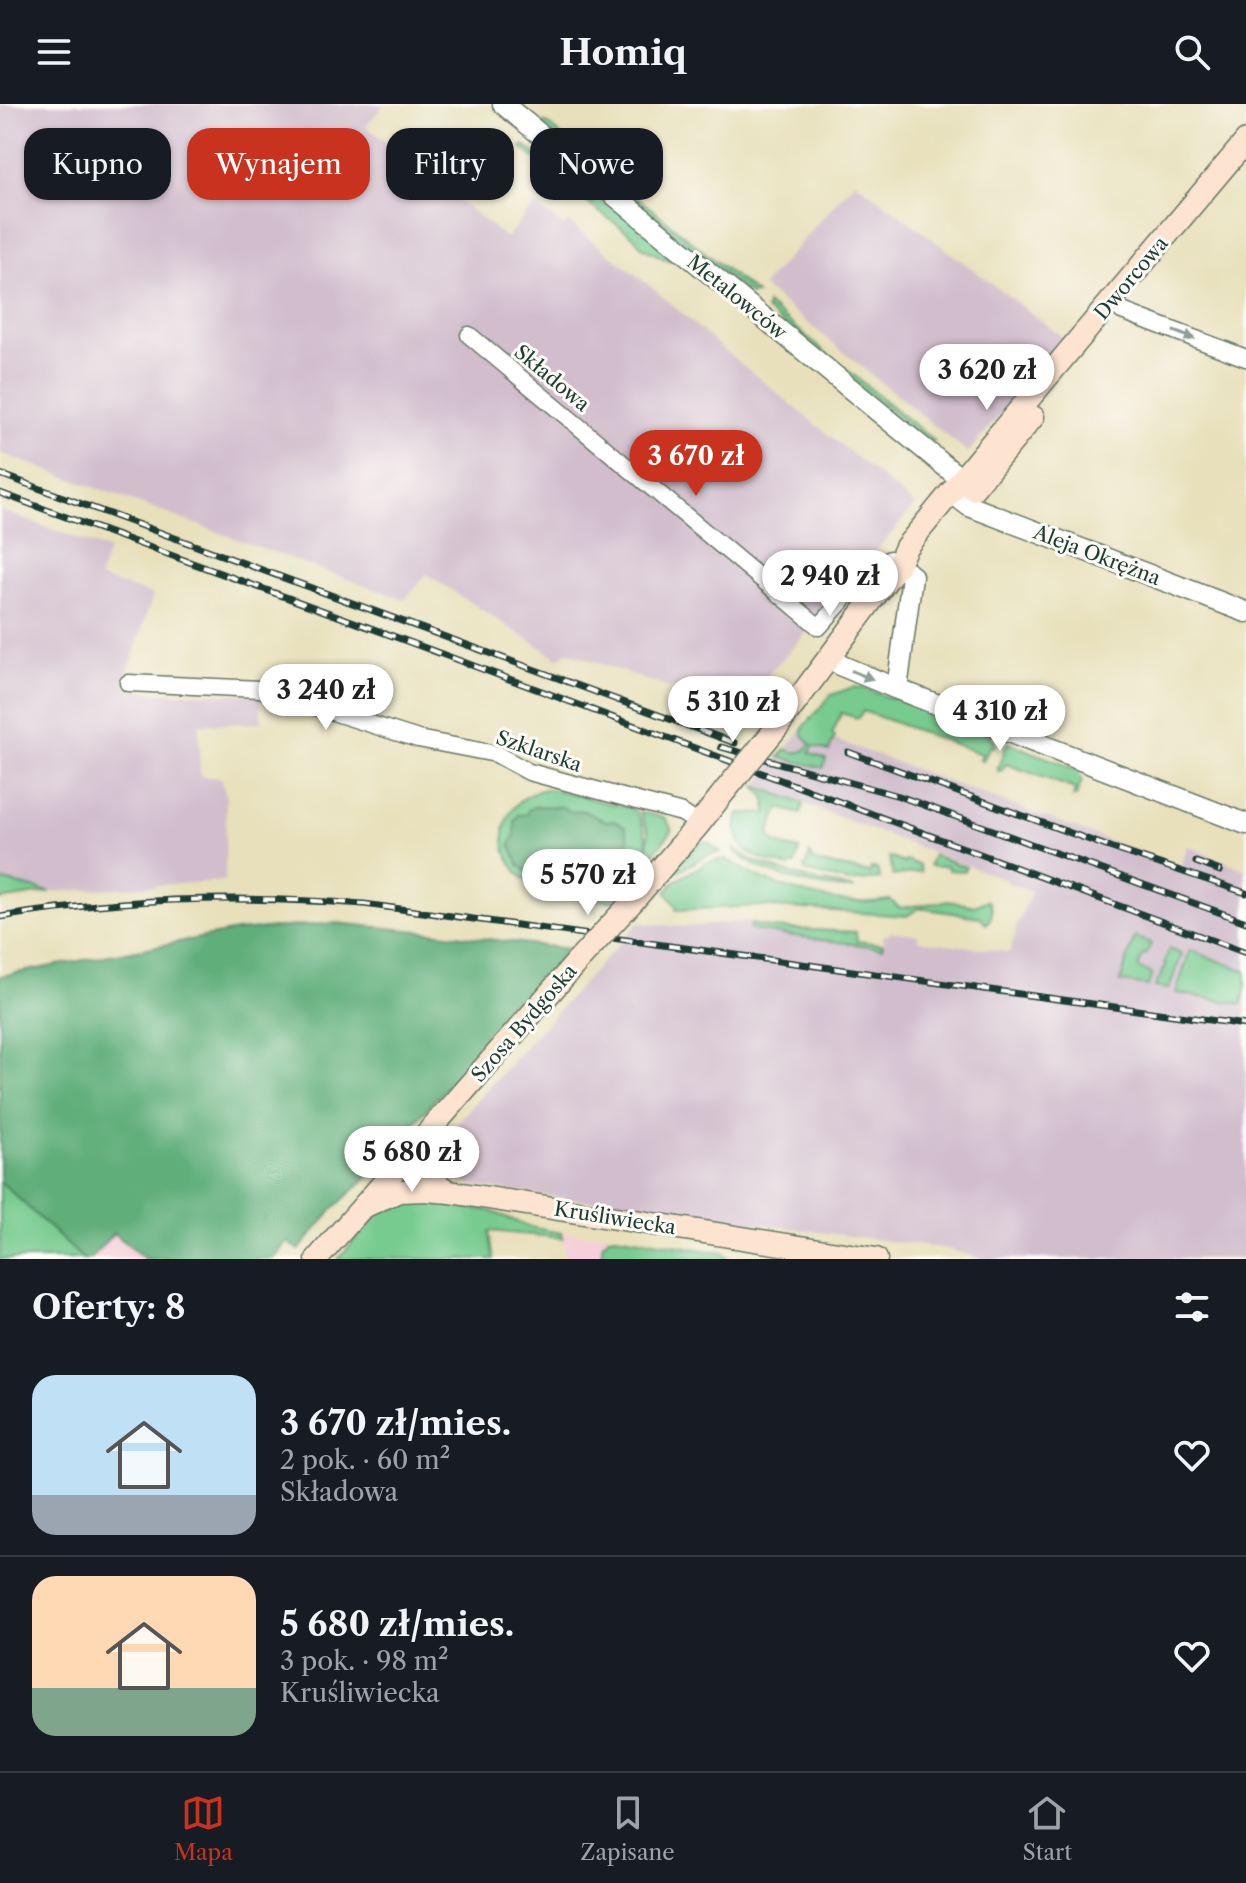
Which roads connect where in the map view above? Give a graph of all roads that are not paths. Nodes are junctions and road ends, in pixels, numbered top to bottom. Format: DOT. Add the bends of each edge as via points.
graph roads {
  1 [pos="503,104"];
  2 [pos="1244,155"];
  3 [pos="1117,306"];
  4 [pos="469,335"];
  5 [pos="1246,358"];
  6 [pos="962,490"];
  7 [pos="898,565"];
  8 [pos="1246,612"];
  9 [pos="829,657"];
  10 [pos="128,683"];
  11 [pos="897,689"];
  12 [pos="699,824"];
  13 [pos="1246,824"];
  14 [pos="410,1154"];
  15 [pos="450,1192"];
  16 [pos="363,1207"];
  17 [pos="317,1259"];
  18 [pos="876,1259"];
  1 -- 6 [label="street, Metalowców"];
  2 -- 3 [label="main road, Dworcowa"];
  3 -- 5 [label="street, one-way"];
  3 -- 6 [label="main road, Dworcowa"];
  4 -- 7 [label="street, Składowa" via="819,627 872,567 890,559"];
  6 -- 7 [label="main road, Dworcowa" via="916,558"];
  6 -- 8 [label="street, Aleja Okrężna" via="969,506"];
  7 -- 9 [label="main road, Dworcowa"];
  7 -- 11 [label="street" via="912,576"];
  9 -- 11 [label="street, one-way"];
  9 -- 12 [label="main road, Dworcowa, bridge"];
  10 -- 12 [label="street, Szklarska" via="260,689 406,735 496,754 529,772 682,813"];
  11 -- 13 [label="street"];
  12 -- 14 [label="main road, Szosa Bydgoska, bridge"];
  14 -- 15 [label="main road" via="431,1180"];
  14 -- 16 [label="main road, Szosa Bydgoska"];
  15 -- 16 [label="main road, Kruśliwiecka" via="399,1191"];
  15 -- 18 [label="main road, Kruśliwiecka"];
  16 -- 17 [label="main road, Szosa Bydgoska"];
}
